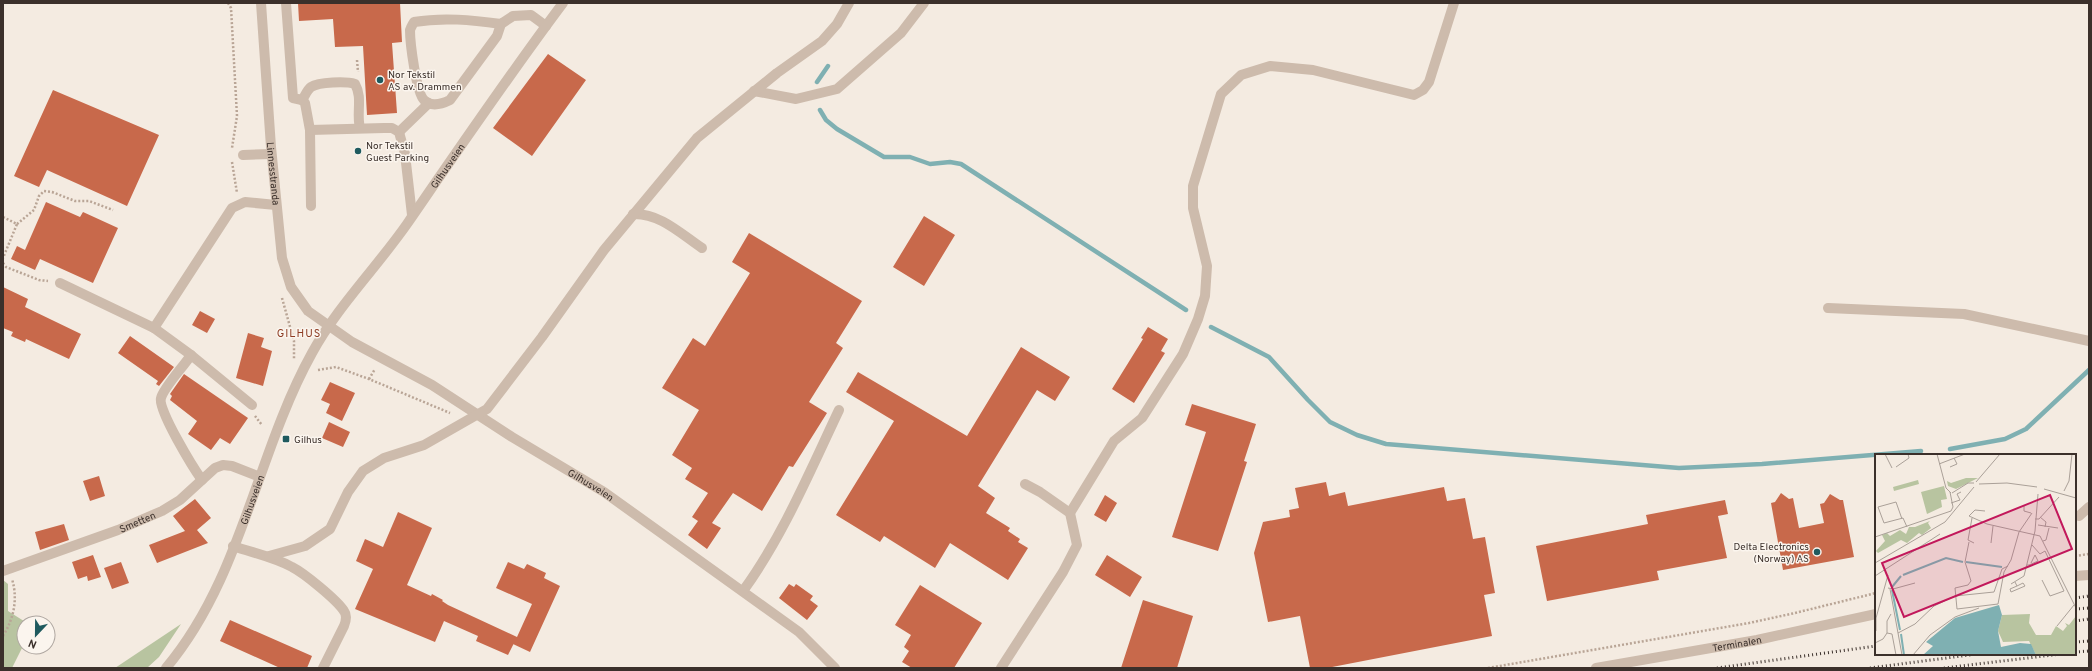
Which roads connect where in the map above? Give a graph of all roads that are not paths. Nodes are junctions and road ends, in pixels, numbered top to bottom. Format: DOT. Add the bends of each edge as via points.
graph roads {
  1 [pos="261,3"];
  2 [pos="286,3"];
  3 [pos="563,3"];
  4 [pos="849,3"];
  5 [pos="924,3"];
  6 [pos="1454,3"];
  7 [pos="1459,3"];
  8 [pos="501,24"];
  9 [pos="546,26"];
  10 [pos="754,91"];
  11 [pos="302,100"];
  12 [pos="429,103"];
  13 [pos="360,128"];
  14 [pos="310,130"];
  15 [pos="398,132"];
  16 [pos="271,154"];
  17 [pos="243,155"];
  18 [pos="276,205"];
  19 [pos="311,206"];
  20 [pos="633,214"];
  21 [pos="412,215"];
  22 [pos="702,248"];
  23 [pos="60,283"];
  24 [pos="1828,308"];
  25 [pos="329,327"];
  26 [pos="154,328"];
  27 [pos="2089,341"];
  28 [pos="192,355"];
  29 [pos="252,405"];
  30 [pos="839,410"];
  31 [pos="474,413"];
  32 [pos="260,477"];
  33 [pos="202,480"];
  34 [pos="1025,484"];
  35 [pos="2089,507"];
  36 [pos="1070,513"];
  37 [pos="2079,516"];
  38 [pos="234,546"];
  39 [pos="269,556"];
  40 [pos="6,570"];
  41 [pos="2089,575"];
  42 [pos="2076,576"];
  43 [pos="743,591"];
  44 [pos="1875,614"];
  45 [pos="166,668"];
  46 [pos="323,668"];
  47 [pos="835,668"];
  48 [pos="1001,668"];
  49 [pos="1596,668"];
  1 -- 16 [label="street, Linnesstranda"];
  2 -- 11 [label="street" via="293,98"];
  3 -- 9 [label="street, Gilhusveien"];
  4 -- 10 [label="street" via="837,24 822,41"];
  5 -- 10 [label="street" via="900,33 837,89 796,98"];
  6 -- 7 [label="street"];
  6 -- 36 [label="street" via="1429,82 1423,90 1414,95 1313,70 1270,66 1241,75 1222,94 1193,186 1194,208 1207,266 1205,296 1198,318 1183,354 1142,418 1114,441"];
  8 -- 9 [label="street" via="513,16 531,16"];
  8 -- 12 [label="street" via="497,36 450,100 444,103"];
  8 -- 12 [label="street" via="454,19 414,22 410,29 416,76 423,99"];
  9 -- 21 [label="street, Gilhusveien"];
  10 -- 20 [label="street" via="697,138"];
  11 -- 13 [label="street" via="311,87 318,84 355,84 359,92"];
  11 -- 14 [label="street" via="307,110"];
  12 -- 15 [label="street"];
  13 -- 14 [label="street"];
  13 -- 15 [label="street" via="392,128"];
  14 -- 19 [label="street"];
  15 -- 21 [label="street" via="405,154"];
  16 -- 17 [label="street"];
  16 -- 18 [label="street, Linnesstranda"];
  18 -- 25 [label="street, Linnesstranda" via="287,279 308,311"];
  18 -- 26 [label="street" via="252,202 238,205 226,214"];
  20 -- 22 [label="street" via="648,215 662,221"];
  20 -- 31 [label="street" via="487,409"];
  21 -- 25 [label="street, Gilhusveien"];
  23 -- 26 [label="street"];
  24 -- 27 [label="street" via="1964,314"];
  25 -- 31 [label="street, Gilhusveien" via="432,385"];
  25 -- 32 [label="street, Gilhusveien" via="305,366"];
  26 -- 28 [label="street"];
  28 -- 29 [label="street"];
  28 -- 33 [label="street" via="162,395 160,404"];
  30 -- 43 [label="street" via="782,529 763,558 758,571"];
  31 -- 39 [label="street" via="424,445 384,458 363,471 348,492 330,529 305,546"];
  31 -- 43 [label="street, Gilhusveien" via="604,492"];
  32 -- 33 [label="street, Smetten" via="227,465 215,468"];
  32 -- 38 [label="street, Gilhusveien"];
  33 -- 40 [label="street, Smetten" via="180,500 162,511 118,530"];
  34 -- 36 [label="street"];
  35 -- 37 [label="street"];
  36 -- 48 [label="street" via="1077,545 1063,572"];
  38 -- 39 [label="street"];
  38 -- 45 [label="street, Gilhusveien" via="205,610"];
  39 -- 46 [label="street" via="293,567 345,611 344,626"];
  41 -- 42 [label="street"];
  43 -- 47 [label="street, Gilhusveien" via="799,632"];
  44 -- 49 [label="street, Terminalen" via="1757,640"];
}
